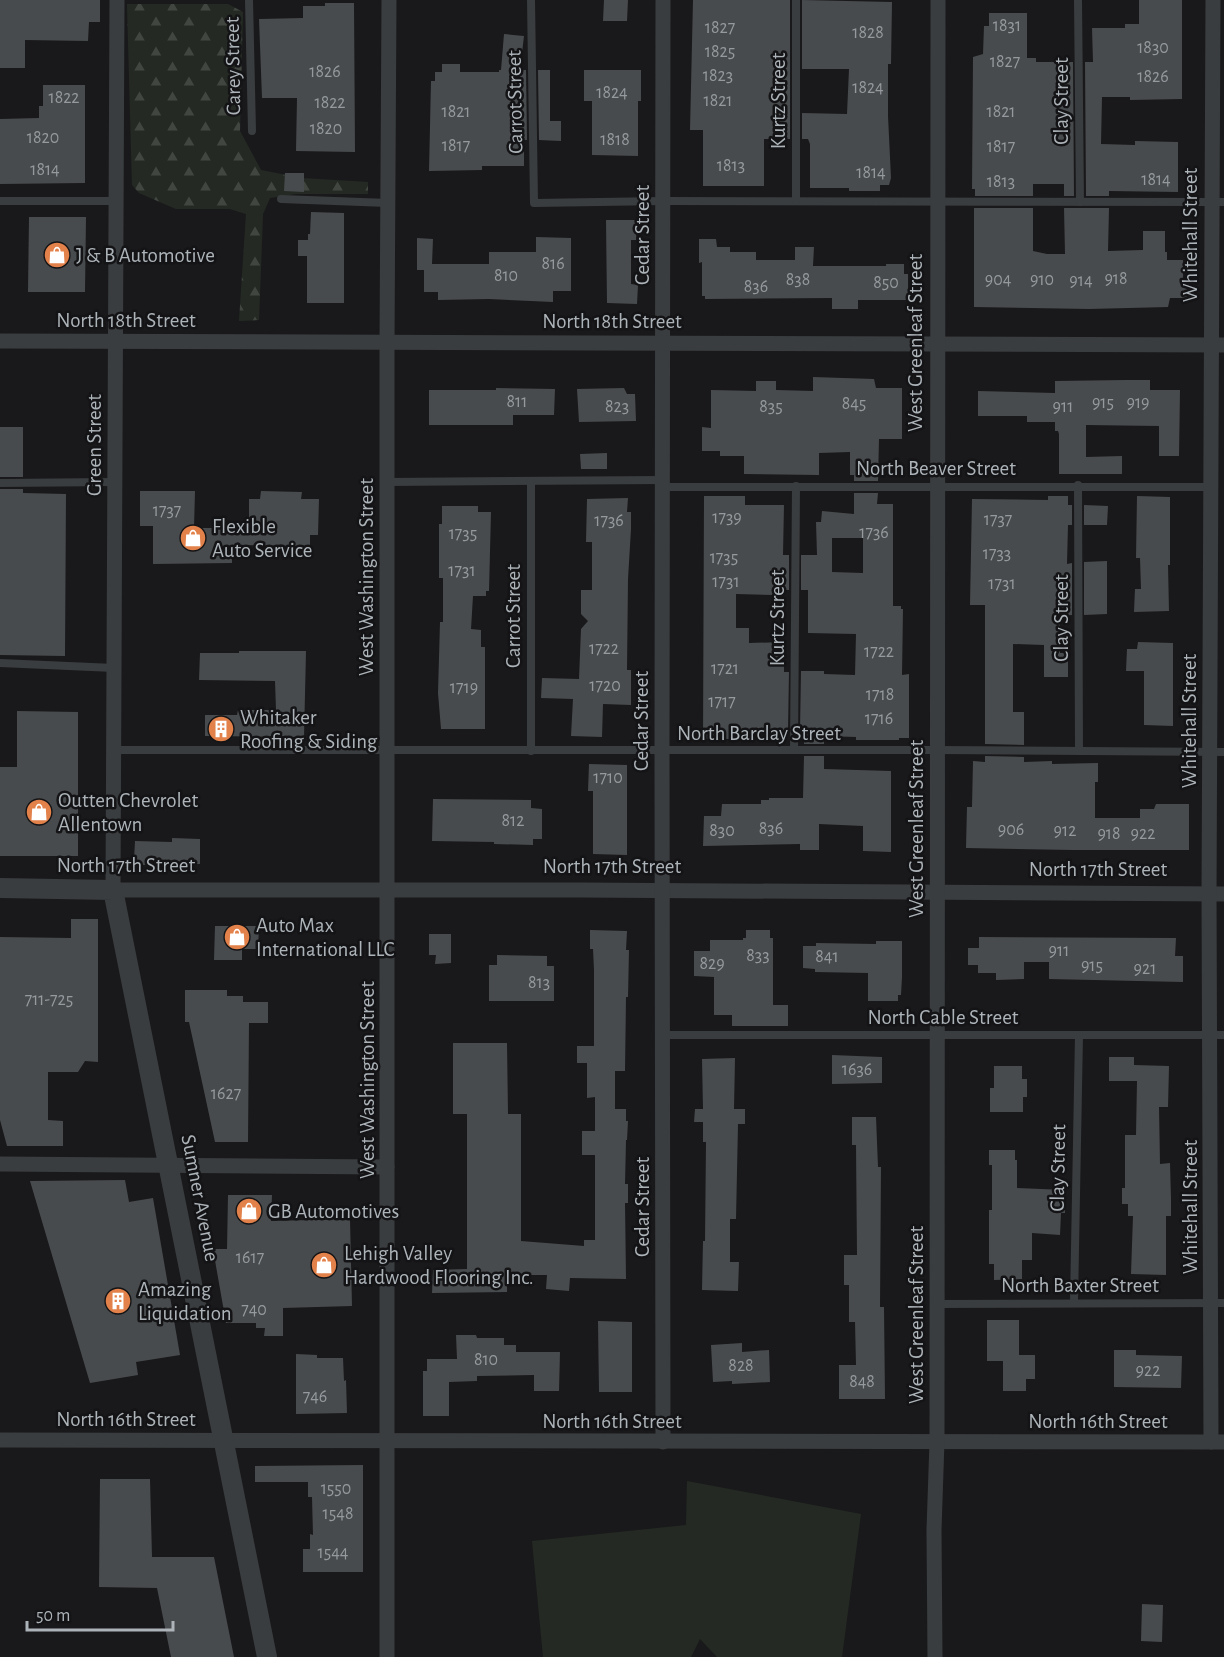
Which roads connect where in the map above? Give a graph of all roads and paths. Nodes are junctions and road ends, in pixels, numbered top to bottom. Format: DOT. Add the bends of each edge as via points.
graph roads {
  1 [pos="117,0"];
  2 [pos="249,0"];
  3 [pos="389,0"];
  4 [pos="531,0"];
  5 [pos="663,0"];
  6 [pos="796,0"];
  7 [pos="938,0"];
  8 [pos="1078,0"];
  9 [pos="1213,0"];
  10 [pos="252,131"];
  11 [pos="281,199"];
  12 [pos="0,201"];
  13 [pos="116,201"];
  14 [pos="663,201"];
  15 [pos="796,201"];
  16 [pos="937,201"];
  17 [pos="1080,202"];
  18 [pos="1218,202"];
  19 [pos="388,203"];
  20 [pos="0,341"];
  21 [pos="116,341"];
  22 [pos="663,342"];
  23 [pos="387,343"];
  24 [pos="936,344"];
  25 [pos="1217,345"];
  26 [pos="115,482"];
  27 [pos="387,482"];
  28 [pos="531,482"];
  29 [pos="0,483"];
  30 [pos="663,484"];
  31 [pos="796,486"];
  32 [pos="936,486"];
  33 [pos="1078,486"];
  34 [pos="1210,487"];
  35 [pos="0,663"];
  36 [pos="114,668"];
  37 [pos="114,750"];
  38 [pos="387,750"];
  39 [pos="795,750"];
  40 [pos="937,750"];
  41 [pos="531,751"];
  42 [pos="662,751"];
  43 [pos="1079,751"];
  44 [pos="1217,752"];
  45 [pos="0,888"];
  46 [pos="113,890"];
  47 [pos="388,890"];
  48 [pos="663,890"];
  49 [pos="937,892"];
  50 [pos="1217,894"];
  51 [pos="937,1034"];
  52 [pos="663,1035"];
  53 [pos="1079,1035"];
  54 [pos="1217,1035"];
  55 [pos="0,1164"];
  56 [pos="170,1165"];
  57 [pos="387,1167"];
  58 [pos="1074,1302"];
  59 [pos="1217,1303"];
  60 [pos="937,1304"];
  61 [pos="0,1440"];
  62 [pos="222,1440"];
  63 [pos="387,1441"];
  64 [pos="937,1441"];
  65 [pos="663,1442"];
  66 [pos="1218,1442"];
  67 [pos="267,1657"];
  68 [pos="387,1657"];
  69 [pos="935,1657"];
  1 -- 13 [label="street, Green Street"];
  2 -- 10 [label="lane, Carey Street"];
  3 -- 19 [label="street, West Washington Street"];
  4 -- 14 [label="lane, Carrot Street" via="534,202"];
  5 -- 14 [label="street, Cedar Street"];
  6 -- 15 [label="lane, Kurtz Street"];
  7 -- 16 [label="street, West Greenleaf Street"];
  8 -- 17 [label="lane, Clay Street"];
  9 -- 18 [label="street, Whitehall Street"];
  11 -- 19 [label="lane"];
  12 -- 13 [label="lane"];
  13 -- 21 [label="street, Green Street"];
  14 -- 15 [label="lane"];
  14 -- 22 [label="street, Cedar Street"];
  15 -- 16 [label="lane"];
  16 -- 17 [label="lane"];
  16 -- 24 [label="street, West Greenleaf Street"];
  17 -- 18 [label="lane"];
  18 -- 25 [label="street, Whitehall Street"];
  19 -- 23 [label="street, West Washington Street"];
  20 -- 21 [label="street, North 18th Street"];
  21 -- 23 [label="street, North 18th Street"];
  21 -- 26 [label="street, Green Street"];
  22 -- 23 [label="street, North 18th Street"];
  22 -- 24 [label="street, North 18th Street"];
  22 -- 30 [label="street, Cedar Street"];
  23 -- 27 [label="street, West Washington Street"];
  24 -- 25 [label="street, North 18th Street"];
  24 -- 32 [label="street, West Greenleaf Street"];
  25 -- 34 [label="street, Whitehall Street"];
  26 -- 29 [label="lane"];
  26 -- 36 [label="street, Green Street"];
  27 -- 28 [label="lane, North Beaver Street"];
  27 -- 38 [label="street, West Washington Street"];
  28 -- 30 [label="lane, North Beaver Street"];
  28 -- 41 [label="lane, Carrot Street"];
  30 -- 31 [label="lane, North Beaver Street"];
  30 -- 42 [label="street, Cedar Street"];
  31 -- 32 [label="lane, North Beaver Street"];
  31 -- 39 [label="lane, Kurtz Street"];
  32 -- 33 [label="lane, North Beaver Street"];
  32 -- 40 [label="street, West Greenleaf Street"];
  33 -- 34 [label="lane, North Beaver Street"];
  33 -- 43 [label="lane, Clay Street"];
  34 -- 44 [label="street, Whitehall Street"];
  35 -- 36 [label="lane"];
  36 -- 37 [label="street, Green Street"];
  37 -- 38 [label="lane, North Barclay Street"];
  37 -- 46 [label="street, Green Street"];
  38 -- 41 [label="lane, North Barclay Street"];
  38 -- 47 [label="street, West Washington Street"];
  39 -- 40 [label="lane, North Barclay Street"];
  39 -- 42 [label="lane, North Barclay Street"];
  40 -- 43 [label="lane, North Barclay Street"];
  40 -- 49 [label="street, West Greenleaf Street"];
  41 -- 42 [label="lane, North Barclay Street"];
  42 -- 48 [label="street, Cedar Street"];
  43 -- 44 [label="lane, North Barclay Street"];
  44 -- 50 [label="street, Whitehall Street"];
  45 -- 46 [label="street, North 17th Street"];
  46 -- 47 [label="street, North 17th Street"];
  46 -- 56 [label="street, Sumner Avenue"];
  47 -- 48 [label="street, North 17th Street"];
  47 -- 57 [label="street, West Washington Street"];
  48 -- 49 [label="street, North 17th Street"];
  48 -- 52 [label="street, Cedar Street"];
  49 -- 50 [label="street, North 17th Street"];
  49 -- 51 [label="street, West Greenleaf Street"];
  50 -- 54 [label="street, Whitehall Street"];
  51 -- 52 [label="lane, North Cable Street"];
  51 -- 53 [label="lane, North Cable Street"];
  51 -- 60 [label="street, West Greenleaf Street"];
  52 -- 65 [label="street, Cedar Street"];
  53 -- 54 [label="lane, North Cable Street"];
  53 -- 58 [label="lane, Clay Street"];
  54 -- 59 [label="street, Whitehall Street"];
  55 -- 56 [label="street"];
  56 -- 57 [label="street"];
  56 -- 62 [label="street, Sumner Avenue"];
  57 -- 63 [label="street, West Washington Street"];
  58 -- 59 [label="lane, North Baxter Street"];
  58 -- 60 [label="lane, North Baxter Street"];
  59 -- 66 [label="street, Whitehall Street"];
  60 -- 64 [label="street, West Greenleaf Street"];
  61 -- 62 [label="street, North 16th Street"];
  62 -- 63 [label="street, North 16th Street"];
  62 -- 67 [label="street, Sumner Avenue"];
  63 -- 65 [label="street, North 16th Street"];
  63 -- 68 [label="street, West Washington Street"];
  64 -- 65 [label="street, North 16th Street"];
  64 -- 66 [label="street, North 16th Street"];
  64 -- 69 [label="street, West Greenleaf Street"];
}
